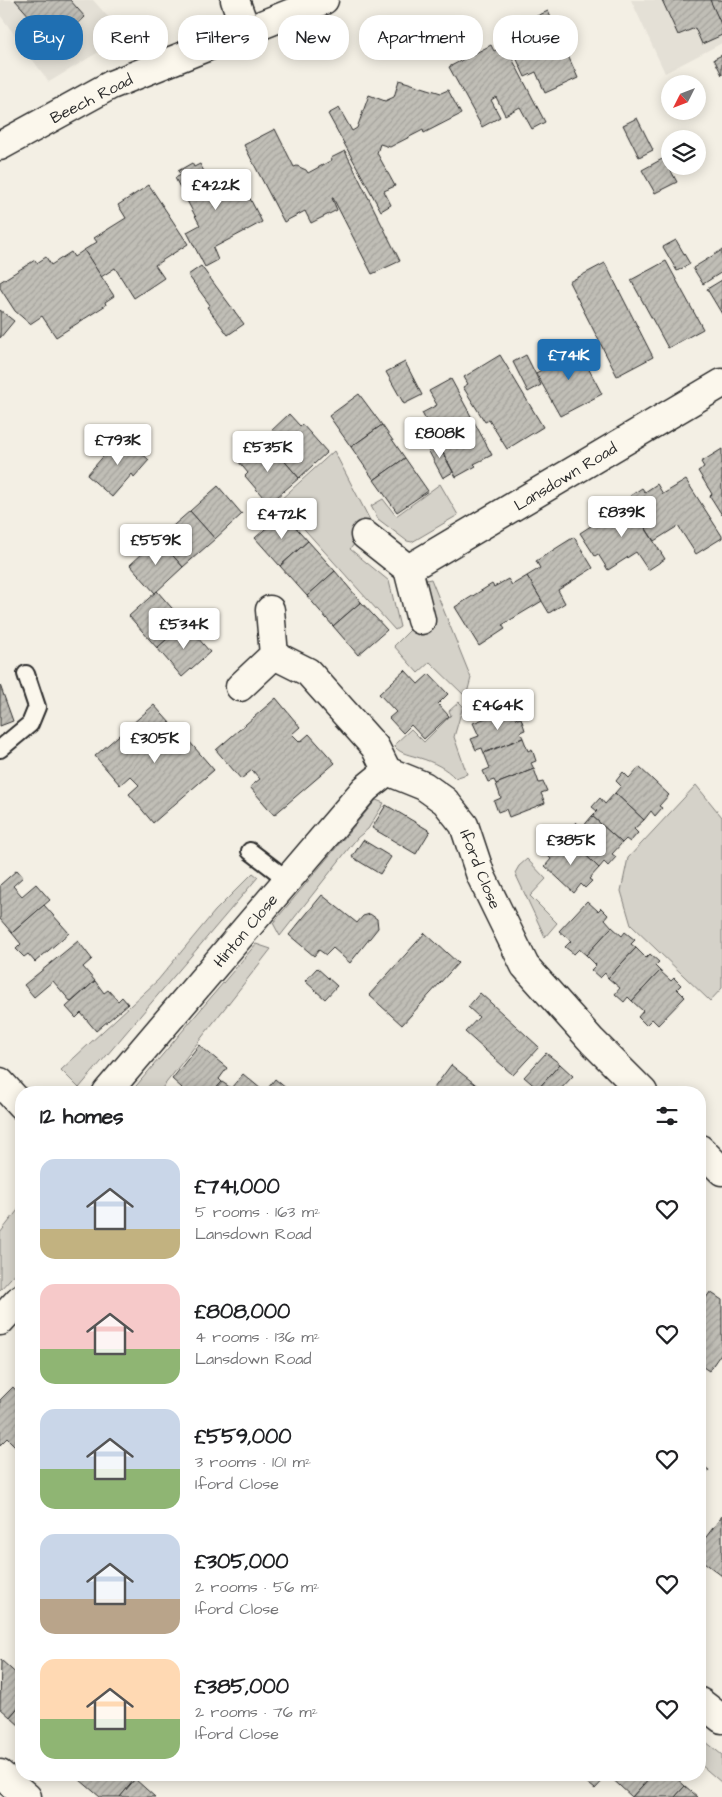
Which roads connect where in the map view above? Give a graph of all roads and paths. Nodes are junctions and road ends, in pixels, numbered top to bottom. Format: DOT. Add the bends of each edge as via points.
graph roads {
  1 [pos="235,0"];
  2 [pos="324,0"];
  3 [pos="240,15"];
  4 [pos="268,22"];
  5 [pos="178,58"];
  6 [pos="0,146"];
  7 [pos="722,382"];
  8 [pos="366,535"];
  9 [pos="408,569"];
  10 [pos="270,610"];
  11 [pos="421,620"];
  12 [pos="274,655"];
  13 [pos="26,674"];
  14 [pos="240,687"];
  15 [pos="0,749"];
  16 [pos="387,771"];
  17 [pos="250,851"];
  18 [pos="288,880"];
  19 [pos="0,1082"];
  20 [pos="112,1086"];
  21 [pos="637,1086"];
  22 [pos="15,1098"];
  23 [pos="706,1155"];
  24 [pos="722,1171"];
  25 [pos="15,1305"];
  26 [pos="0,1321"];
  27 [pos="706,1707"];
  28 [pos="722,1719"];
  29 [pos="0,1774"];
  30 [pos="27,1797"];
  1 -- 3 [label="street"];
  2 -- 4 [label="street, Beech Road"];
  5 -- 6 [label="street, Beech Road" via="112,85"];
  7 -- 9 [label="street, Lansdown Road"];
  8 -- 9 [label="street"];
  9 -- 11 [label="street"];
  10 -- 12 [label="street"];
  12 -- 14 [label="street"];
  12 -- 16 [label="street" via="308,672 375,747"];
  13 -- 15 [label="lane" via="37,707 30,724"];
  16 -- 18 [label="street, Hinton Close" via="366,788"];
  16 -- 21 [label="street, Iford Close" via="424,786 445,802 464,825 481,876 525,966"];
  17 -- 18 [label="lane"];
  18 -- 20 [label="street, Hinton Close"];
  19 -- 22 [label="street"];
  23 -- 24 [label="street"];
  25 -- 26 [label="street"];
  27 -- 28 [label="street"];
  29 -- 30 [label="street"];
}
